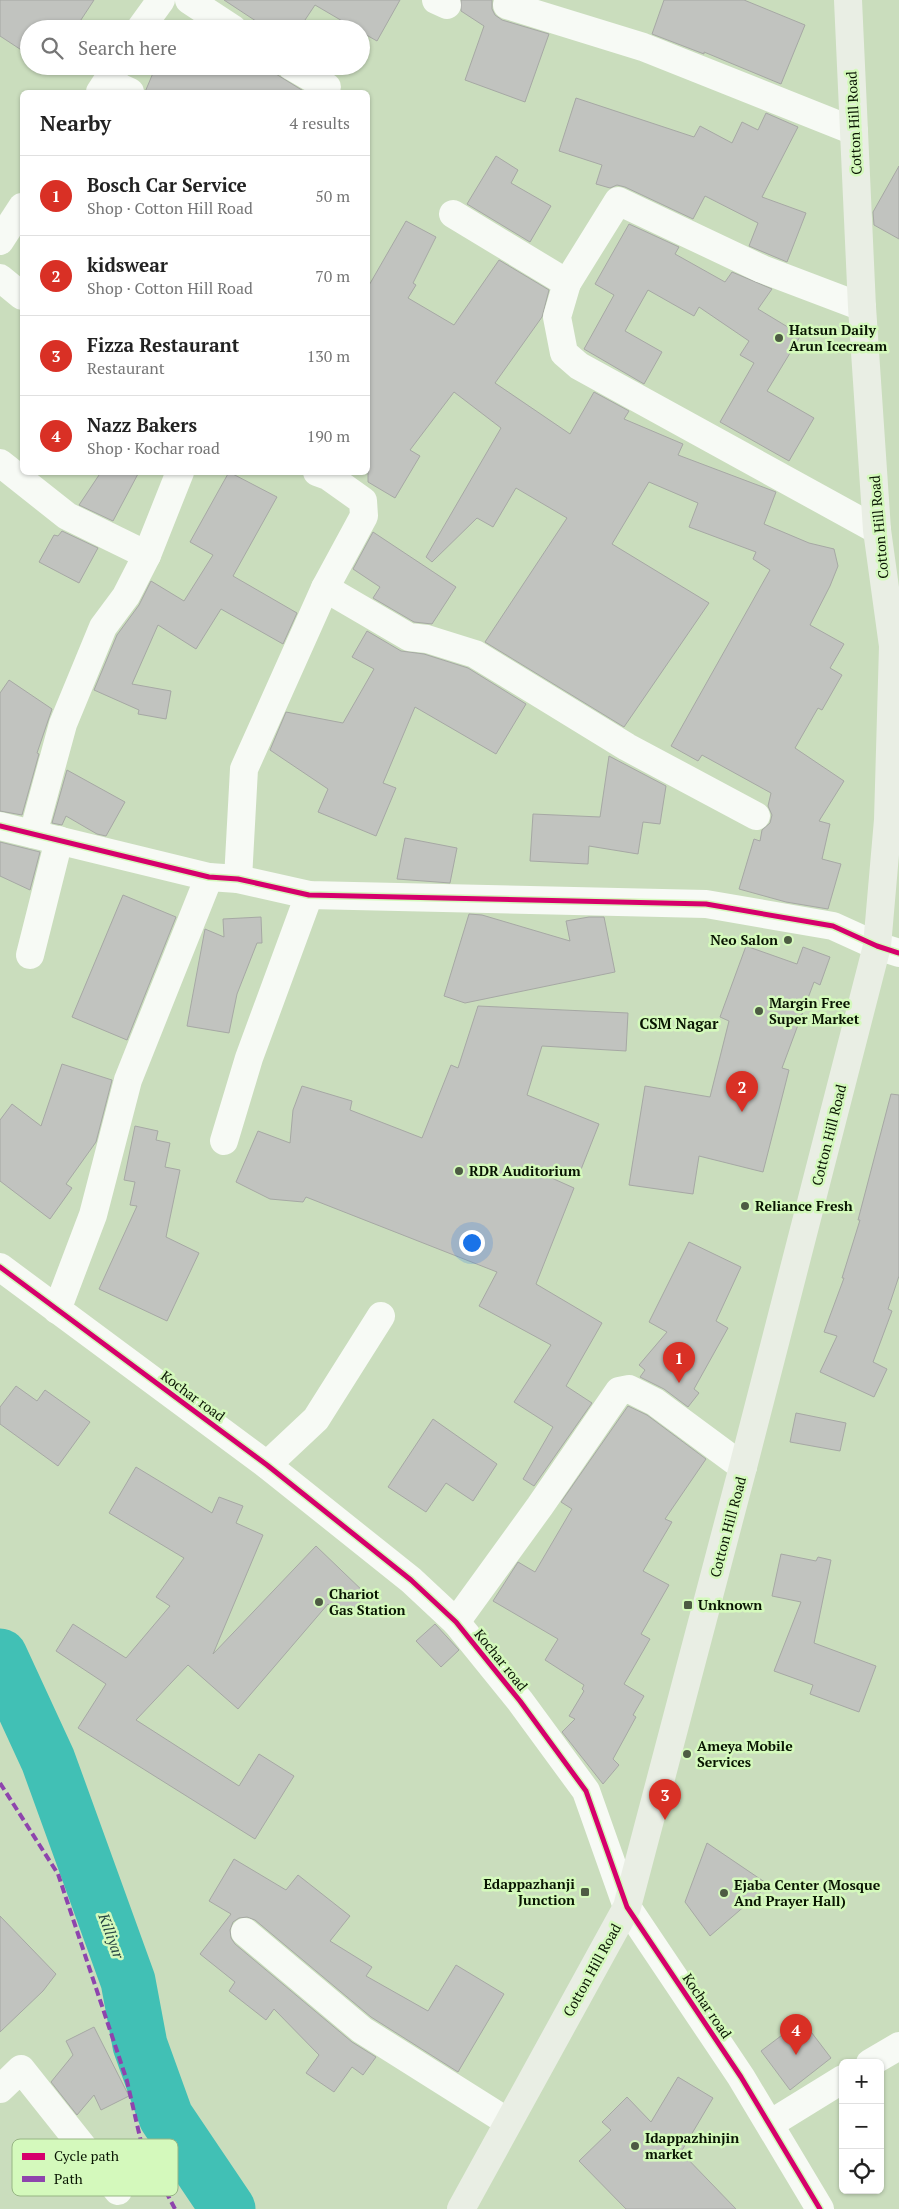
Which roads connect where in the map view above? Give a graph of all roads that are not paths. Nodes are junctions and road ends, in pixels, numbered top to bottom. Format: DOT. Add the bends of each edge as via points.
graph roads {
  1 [pos="161,0"];
  2 [pos="189,0"];
  3 [pos="848,0"];
  4 [pos="507,5"];
  5 [pos="147,20"];
  6 [pos="219,20"];
  7 [pos="306,75"];
  8 [pos="326,90"];
  9 [pos="854,131"];
  10 [pos="20,210"];
  11 [pos="453,214"];
  12 [pos="0,241"];
  13 [pos="0,278"];
  14 [pos="567,283"];
  15 [pos="20,294"];
  16 [pos="862,308"];
  17 [pos="0,463"];
  18 [pos="179,475"];
  19 [pos="325,475"];
  20 [pos="877,530"];
  21 [pos="147,555"];
  22 [pos="325,588"];
  23 [pos="896,641"];
  24 [pos="756,816"];
  25 [pos="0,826"];
  26 [pos="46,837"];
  27 [pos="209,878"];
  28 [pos="238,880"];
  29 [pos="309,895"];
  30 [pos="888,950"];
  31 [pos="30,955"];
  32 [pos="224,1141"];
  33 [pos="0,1266"];
  34 [pos="57,1310"];
  35 [pos="381,1316"];
  36 [pos="267,1465"];
  37 [pos="743,1467"];
  38 [pos="456,1622"];
  39 [pos="627,1907"];
  40 [pos="245,1932"];
  41 [pos="899,2046"];
  42 [pos="877,2059"];
  43 [pos="839,2081"];
  44 [pos="0,2089"];
  45 [pos="508,2122"];
  46 [pos="770,2124"];
  47 [pos="76,2139"];
  48 [pos="461,2209"];
  49 [pos="820,2209"];
  1 -- 5 [label="street"];
  2 -- 6 [label="street"];
  3 -- 9 [label="main road, Cotton Hill Road"];
  4 -- 9 [label="street" via="643,46"];
  7 -- 8 [label="street" via="327,87"];
  9 -- 16 [label="main road, Cotton Hill Road"];
  10 -- 12 [label="street"];
  11 -- 14 [label="street"];
  13 -- 15 [label="street"];
  14 -- 16 [label="street" via="618,201 762,269"];
  14 -- 20 [label="street" via="557,317 564,353 579,366"];
  16 -- 20 [label="main road, Cotton Hill Road"];
  17 -- 21 [label="street" via="67,516"];
  18 -- 21 [label="street"];
  19 -- 22 [label="street" via="363,501 364,516"];
  20 -- 23 [label="main road, Cotton Hill Road"];
  21 -- 26 [label="street" via="126,596 103,627 63,724"];
  22 -- 24 [label="street" via="409,637 427,639 475,654 627,747"];
  22 -- 28 [label="street" via="244,769"];
  23 -- 30 [label="main road, Cotton Hill Road" via="888,820"];
  25 -- 26 [label="street"];
  26 -- 27 [label="street"];
  26 -- 31 [label="street"];
  27 -- 28 [label="street"];
  27 -- 34 [label="street" via="128,1080 93,1215"];
  28 -- 29 [label="street"];
  29 -- 30 [label="street" via="706,904 833,926"];
  29 -- 32 [label="street" via="249,1058"];
  30 -- 37 [label="main road, Cotton Hill Road"];
  33 -- 34 [label="street, Kochar road"];
  34 -- 36 [label="street, Kochar road"];
  35 -- 36 [label="street" via="316,1419"];
  36 -- 38 [label="street, Kochar road" via="411,1580"];
  37 -- 38 [label="street" via="655,1402 628,1389 619,1391"];
  37 -- 39 [label="main road, Cotton Hill Road"];
  38 -- 39 [label="street, Kochar road" via="520,1701 586,1791"];
  39 -- 45 [label="main road, Cotton Hill Road"];
  39 -- 46 [label="street, Kochar road"];
  40 -- 45 [label="street" via="362,2030"];
  41 -- 42 [label="street"];
  43 -- 46 [label="street"];
  44 -- 47 [label="street" via="21,2069"];
  45 -- 48 [label="main road, Cotton Hill Road"];
  46 -- 49 [label="street, Kochar road"];
}
